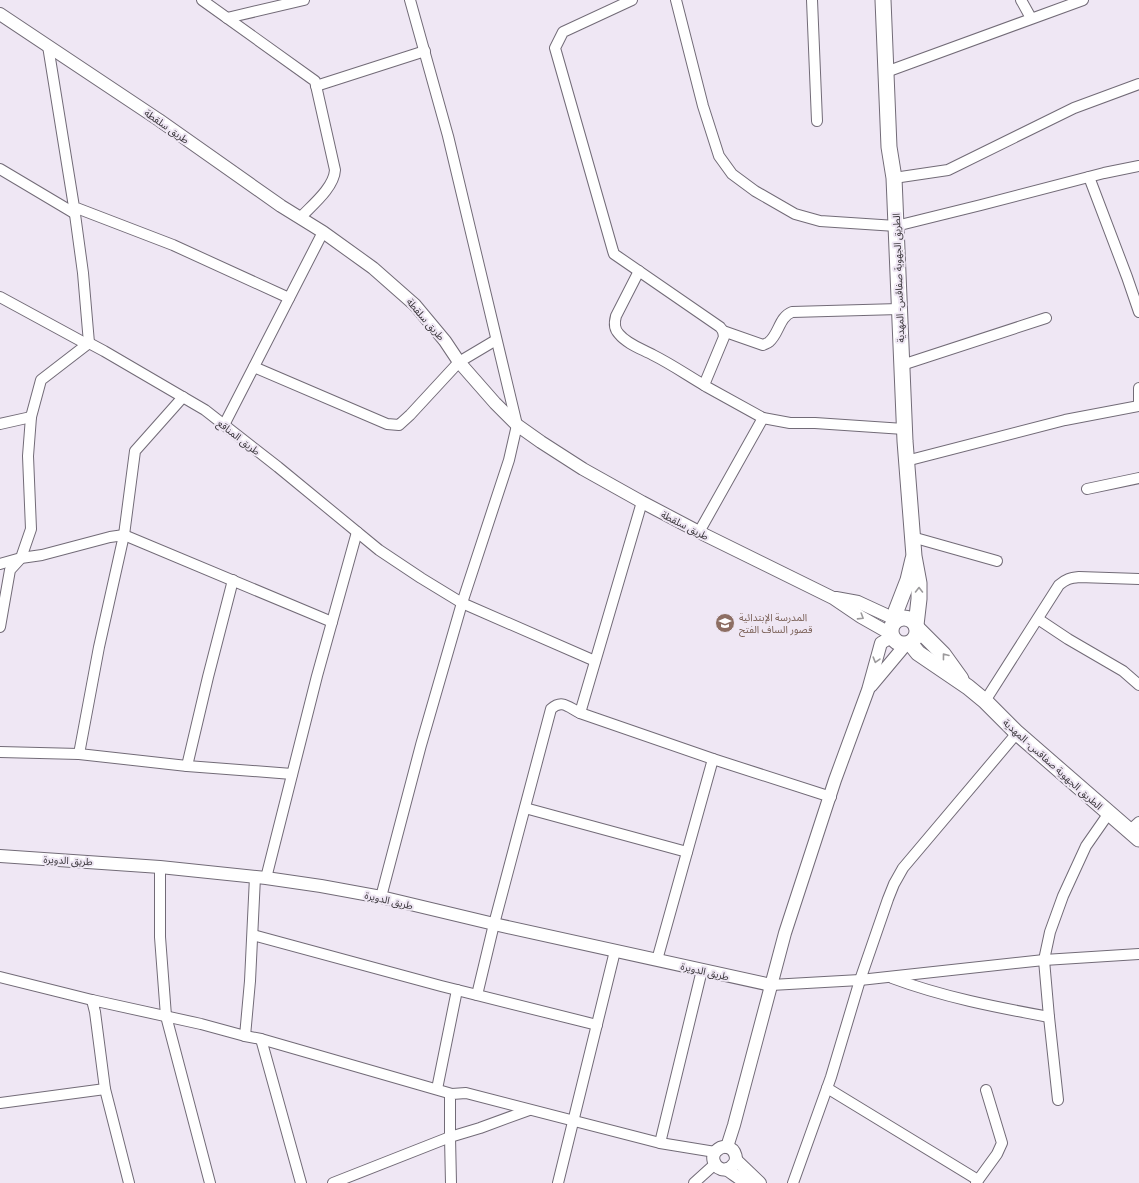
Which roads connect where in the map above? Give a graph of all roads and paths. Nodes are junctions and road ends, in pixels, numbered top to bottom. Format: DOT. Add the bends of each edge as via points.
graph roads {
  1 [pos="202,0"];
  2 [pos="304,0"];
  3 [pos="410,0"];
  4 [pos="632,0"];
  5 [pos="676,0"];
  6 [pos="812,0"];
  7 [pos="883,0"];
  8 [pos="1021,0"];
  9 [pos="1083,0"];
  10 [pos="0,14"];
  11 [pos="227,18"];
  12 [pos="1031,18"];
  13 [pos="48,46"];
  14 [pos="425,51"];
  15 [pos="886,72"];
  16 [pos="1139,84"];
  17 [pos="316,86"];
  18 [pos="817,121"];
  19 [pos="1139,166"];
  20 [pos="0,169"];
  21 [pos="1088,177"];
  22 [pos="894,178"];
  23 [pos="74,210"];
  24 [pos="300,218"];
  25 [pos="896,226"];
  26 [pos="323,232"];
  27 [pos="639,271"];
  28 [pos="289,298"];
  29 [pos="2,300"];
  30 [pos="899,309"];
  31 [pos="1139,312"];
  32 [pos="1046,318"];
  33 [pos="723,331"];
  34 [pos="496,340"];
  35 [pos="89,343"];
  36 [pos="459,362"];
  37 [pos="902,365"];
  38 [pos="254,367"];
  39 [pos="704,385"];
  40 [pos="1139,388"];
  41 [pos="183,397"];
  42 [pos="1139,405"];
  43 [pos="31,417"];
  44 [pos="763,418"];
  45 [pos="0,424"];
  46 [pos="224,425"];
  47 [pos="517,425"];
  48 [pos="904,429"];
  49 [pos="906,461"];
  50 [pos="1139,478"];
  51 [pos="1087,489"];
  52 [pos="642,502"];
  53 [pos="357,532"];
  54 [pos="699,532"];
  55 [pos="124,536"];
  56 [pos="912,537"];
  57 [pos="914,556"];
  58 [pos="21,558"];
  59 [pos="997,561"];
  60 [pos="0,564"];
  61 [pos="1139,579"];
  62 [pos="233,580"];
  63 [pos="833,598"];
  64 [pos="462,603"];
  65 [pos="897,619"];
  66 [pos="1038,619"];
  67 [pos="332,622"];
  68 [pos="917,626"];
  69 [pos="0,627"];
  70 [pos="892,635"];
  71 [pos="908,643"];
  72 [pos="595,661"];
  73 [pos="1139,685"];
  74 [pos="968,687"];
  75 [pos="868,690"];
  76 [pos="985,701"];
  77 [pos="580,713"];
  78 [pos="1017,733"];
  79 [pos="0,752"];
  80 [pos="79,754"];
  81 [pos="713,759"];
  82 [pos="187,766"];
  83 [pos="292,774"];
  84 [pos="831,797"];
  85 [pos="525,808"];
  86 [pos="1109,813"];
  87 [pos="1136,831"];
  88 [pos="687,852"];
  89 [pos="0,856"];
  90 [pos="160,867"];
  91 [pos="260,878"];
  92 [pos="381,897"];
  93 [pos="494,924"];
  94 [pos="253,935"];
  95 [pos="615,951"];
  96 [pos="1139,954"];
  97 [pos="657,960"];
  98 [pos="1044,960"];
  99 [pos="702,970"];
  100 [pos="0,977"];
  101 [pos="889,977"];
  102 [pos="860,980"];
  103 [pos="771,985"];
  104 [pos="457,990"];
  105 [pos="477,995"];
  106 [pos="92,1000"];
  107 [pos="166,1016"];
  108 [pos="1049,1017"];
  109 [pos="597,1025"];
  110 [pos="245,1036"];
  111 [pos="261,1038"];
  112 [pos="827,1088"];
  113 [pos="105,1089"];
  114 [pos="437,1089"];
  115 [pos="986,1090"];
  116 [pos="452,1094"];
  117 [pos="1058,1100"];
  118 [pos="0,1102"];
  119 [pos="530,1110"];
  120 [pos="574,1121"];
  121 [pos="450,1137"];
  122 [pos="660,1143"];
  123 [pos="727,1147"];
  124 [pos="715,1152"];
  125 [pos="736,1160"];
  126 [pos="715,1164"];
  127 [pos="727,1169"];
  128 [pos="703,1178"];
  129 [pos="977,1181"];
  130 [pos="128,1183"];
  131 [pos="210,1183"];
  132 [pos="301,1183"];
  133 [pos="333,1183"];
  134 [pos="451,1183"];
  135 [pos="558,1183"];
  136 [pos="694,1183"];
  137 [pos="747,1183"];
  138 [pos="760,1183"];
  139 [pos="793,1183"];
  1 -- 11 [label="street"];
  2 -- 11 [label="street"];
  3 -- 14 [label="street"];
  4 -- 27 [label="street" via="563,32 555,48 611,247 614,254"];
  5 -- 25 [label="street" via="703,106 719,156 732,174 755,191 795,214 820,221"];
  6 -- 18 [label="street"];
  7 -- 15 [label="main road, الطريق الجهوية صفاقس - المهدية"];
  8 -- 12 [label="street"];
  9 -- 12 [label="street"];
  10 -- 13 [label="street, طريق سلقطة"];
  11 -- 17 [label="street" via="315,81"];
  12 -- 15 [label="street"];
  13 -- 23 [label="street"];
  13 -- 24 [label="street, طريق سلقطة"];
  14 -- 17 [label="street"];
  14 -- 34 [label="street" via="448,136"];
  15 -- 22 [label="main road, الطريق الجهوية صفاقس - المهدية" via="889,147"];
  16 -- 22 [label="street" via="1074,108 948,170"];
  17 -- 24 [label="street" via="335,177"];
  19 -- 21 [label="street"];
  20 -- 23 [label="street"];
  21 -- 25 [label="street"];
  21 -- 31 [label="street"];
  22 -- 25 [label="main road, الطريق الجهوية صفاقس - المهدية"];
  23 -- 28 [label="street" via="173,245"];
  23 -- 35 [label="street"];
  24 -- 26 [label="street, طريق سلقطة"];
  25 -- 30 [label="main road, الطريق الجهوية صفاقس - المهدية"];
  26 -- 28 [label="street"];
  26 -- 36 [label="street, طريق سلقطة" via="373,268 415,305"];
  27 -- 33 [label="street"];
  27 -- 39 [label="street" via="616,316 616,330 631,344"];
  28 -- 38 [label="street"];
  29 -- 35 [label="street, طريق المناقع"];
  30 -- 33 [label="street" via="792,312 783,319 769,342 763,345"];
  30 -- 37 [label="main road, الطريق الجهوية صفاقس - المهدية"];
  32 -- 37 [label="street"];
  33 -- 39 [label="street" via="724,337"];
  34 -- 36 [label="street"];
  34 -- 47 [label="street"];
  35 -- 41 [label="street, طريق المناقع"];
  35 -- 43 [label="street" via="41,380"];
  36 -- 38 [label="street" via="399,425 387,424"];
  36 -- 47 [label="street, طريق سلقطة"];
  37 -- 48 [label="main road, الطريق الجهوية صفاقس - المهدية"];
  38 -- 46 [label="street"];
  39 -- 44 [label="street"];
  40 -- 42 [label="street"];
  41 -- 46 [label="street, طريق المناقع"];
  41 -- 55 [label="street" via="135,451"];
  42 -- 49 [label="street" via="1065,420"];
  43 -- 45 [label="street"];
  43 -- 58 [label="street" via="28,456 31,529"];
  44 -- 48 [label="street" via="790,423"];
  44 -- 54 [label="street"];
  46 -- 53 [label="street, طريق المناقع"];
  47 -- 52 [label="street, طريق سلقطة" via="583,469"];
  47 -- 64 [label="street" via="509,460"];
  48 -- 49 [label="main road, الطريق الجهوية صفاقس - المهدية"];
  49 -- 56 [label="main road, الطريق الجهوية صفاقس - المهدية"];
  50 -- 51 [label="street"];
  52 -- 54 [label="street, طريق سلقطة"];
  52 -- 72 [label="street"];
  53 -- 64 [label="street, طريق المناقع" via="379,550"];
  53 -- 67 [label="street"];
  54 -- 63 [label="street, طريق سلقطة"];
  55 -- 58 [label="street"];
  55 -- 62 [label="street"];
  55 -- 80 [label="street"];
  56 -- 57 [label="main road, الطريق الجهوية صفاقس - المهدية"];
  56 -- 59 [label="street"];
  57 -- 65 [label="main road, الطريق الجهوية صفاقس - المهدية" via="896,611"];
  68 -- 57 [label="main road, الطريق الجهوية صفاقس - المهدية, one-way" via="919,583"];
  58 -- 60 [label="street"];
  58 -- 69 [label="street" via="10,570"];
  61 -- 66 [label="street" via="1064,580"];
  62 -- 67 [label="street"];
  62 -- 82 [label="street"];
  63 -- 65 [label="street, طريق سلقطة" via="858,602"];
  63 -- 70 [label="street, طريق سلقطة, one-way"];
  64 -- 72 [label="street, طريق المناقع"];
  64 -- 92 [label="street"];
  65 -- 68 [label="main road, الطريق الجهوية صفاقس - المهدية" via="908,618"];
  65 -- 70 [label="main road, الطريق الجهوية صفاقس - المهدية" via="892,626"];
  66 -- 73 [label="street" via="1123,671"];
  66 -- 76 [label="street"];
  67 -- 83 [label="street"];
  68 -- 71 [label="main road, الطريق الجهوية صفاقس - المهدية" via="915,638"];
  74 -- 68 [label="main road, الطريق الجهوية صفاقس - المهدية, one-way"];
  70 -- 71 [label="main road, الطريق الجهوية صفاقس - المهدية" via="900,643"];
  70 -- 75 [label="street, one-way" via="881,643"];
  71 -- 74 [label="main road, الطريق الجهوية صفاقس - المهدية"];
  71 -- 75 [label="street"];
  72 -- 77 [label="street"];
  74 -- 76 [label="main road, الطريق الجهوية صفاقس - المهدية"];
  75 -- 84 [label="street"];
  76 -- 78 [label="main road, الطريق الجهوية صفاقس - المهدية"];
  77 -- 81 [label="street"];
  77 -- 85 [label="street" via="560,703 551,709"];
  78 -- 86 [label="main road, الطريق الجهوية صفاقس - المهدية"];
  78 -- 102 [label="street" via="903,868 888,899"];
  79 -- 80 [label="street"];
  80 -- 82 [label="street"];
  81 -- 84 [label="street"];
  81 -- 88 [label="street"];
  82 -- 83 [label="street"];
  83 -- 91 [label="street"];
  84 -- 103 [label="street" via="785,933"];
  85 -- 88 [label="street"];
  85 -- 93 [label="street"];
  86 -- 87 [label="main road, الطريق الجهوية صفاقس - المهدية"];
  86 -- 98 [label="street" via="1086,846 1063,896 1050,932"];
  88 -- 97 [label="street"];
  89 -- 90 [label="street, طريق الدويرة"];
  90 -- 91 [label="street, طريق الدويرة"];
  90 -- 107 [label="street" via="160,937"];
  91 -- 92 [label="street, طريق الدويرة"];
  91 -- 94 [label="street"];
  92 -- 93 [label="street, طريق الدويرة"];
  93 -- 95 [label="street, طريق الدويرة"];
  93 -- 105 [label="street"];
  94 -- 104 [label="street"];
  94 -- 110 [label="street"];
  95 -- 97 [label="street, طريق الدويرة"];
  95 -- 109 [label="street"];
  96 -- 98 [label="street"];
  97 -- 99 [label="street, طريق الدويرة"];
  98 -- 101 [label="street"];
  98 -- 108 [label="street"];
  99 -- 103 [label="street, طريق الدويرة"];
  99 -- 122 [label="street"];
  100 -- 106 [label="street"];
  101 -- 102 [label="street"];
  101 -- 108 [label="street" via="948,997"];
  102 -- 103 [label="street"];
  102 -- 112 [label="street"];
  103 -- 123 [label="street"];
  104 -- 105 [label="street"];
  104 -- 114 [label="street"];
  105 -- 109 [label="street"];
  106 -- 107 [label="street"];
  106 -- 113 [label="street"];
  107 -- 110 [label="street"];
  107 -- 131 [label="street"];
  108 -- 117 [label="street"];
  109 -- 120 [label="street"];
  110 -- 111 [label="street"];
  111 -- 114 [label="street"];
  111 -- 132 [label="street"];
  112 -- 129 [label="street"];
  112 -- 139 [label="street"];
  113 -- 118 [label="street"];
  113 -- 130 [label="street"];
  114 -- 116 [label="street"];
  115 -- 129 [label="street" via="1002,1143"];
  116 -- 119 [label="street" via="466,1093"];
  116 -- 121 [label="street"];
  119 -- 120 [label="street"];
  119 -- 121 [label="street"];
  120 -- 122 [label="street"];
  120 -- 135 [label="street"];
  121 -- 133 [label="street"];
  121 -- 134 [label="street"];
  122 -- 124 [label="street"];
  123 -- 124 [label="street"];
  123 -- 125 [label="street" via="736,1154"];
  124 -- 126 [label="street"];
  125 -- 127 [label="street" via="733,1166"];
  125 -- 138 [label="street"];
  126 -- 127 [label="street" via="720,1169"];
  126 -- 128 [label="street"];
  127 -- 137 [label="street"];
  128 -- 136 [label="street"];
}
